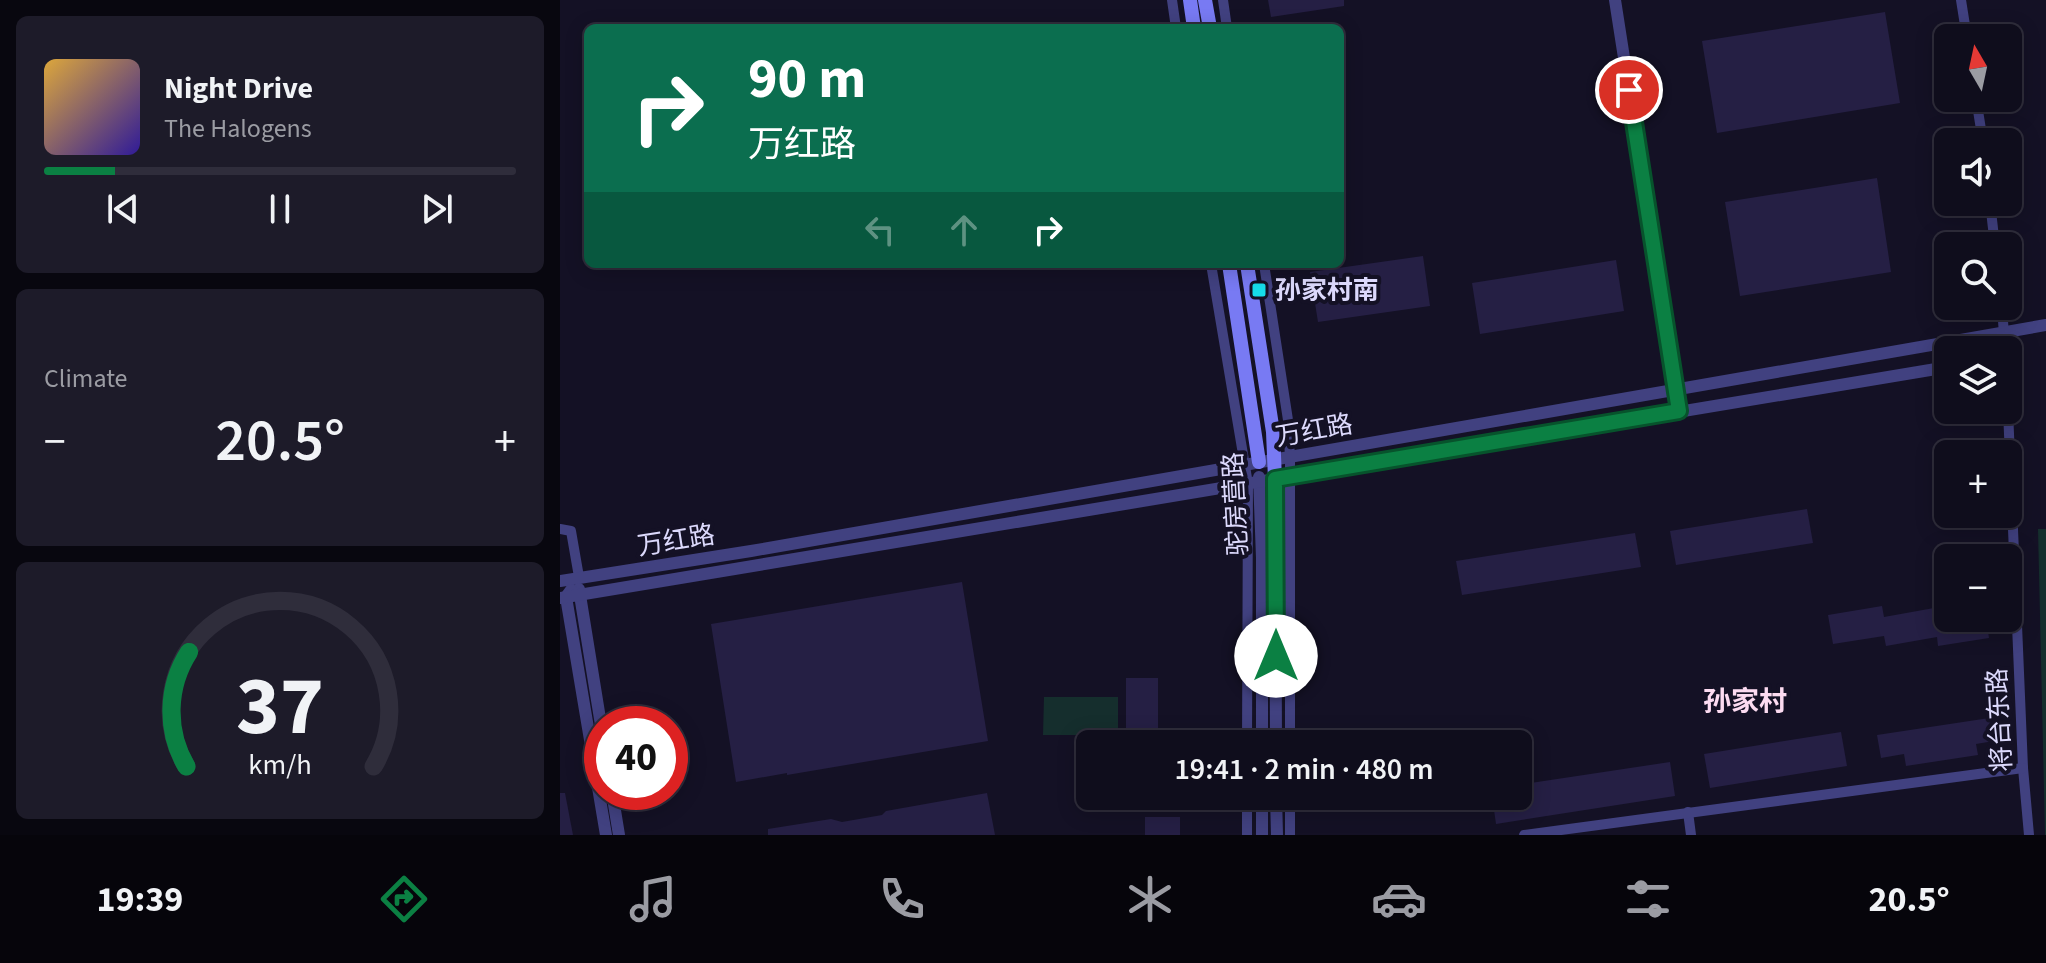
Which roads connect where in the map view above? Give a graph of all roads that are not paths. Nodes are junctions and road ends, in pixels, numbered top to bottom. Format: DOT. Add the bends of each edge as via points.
graph roads {
  1 [pos="1172,0"];
  2 [pos="1190,0"];
  3 [pos="1205,0"];
  4 [pos="1223,0"];
  5 [pos="1615,0"];
  6 [pos="1961,0"];
  7 [pos="1175,24"];
  8 [pos="1193,24"];
  9 [pos="1209,24"];
  10 [pos="1226,24"];
  11 [pos="1965,24"];
  12 [pos="1212,268"];
  13 [pos="1229,268"];
  14 [pos="1248,268"];
  15 [pos="1265,268"];
  16 [pos="2004,320"];
  17 [pos="2046,325"];
  18 [pos="2005,332"];
  19 [pos="2001,336"];
  20 [pos="2005,336"];
  21 [pos="1934,369"];
  22 [pos="1676,389"];
  23 [pos="1679,411"];
  24 [pos="2009,424"];
  25 [pos="1290,457"];
  26 [pos="1274,460"];
  27 [pos="1252,464"];
  28 [pos="1291,477"];
  29 [pos="1275,479"];
  30 [pos="1253,483"];
  31 [pos="560,529"];
  32 [pos="579,577"];
  33 [pos="560,581"];
  34 [pos="569,596"];
  35 [pos="596,706"];
  36 [pos="1247,730"];
  37 [pos="1262,730"];
  38 [pos="1276,730"];
  39 [pos="1290,730"];
  40 [pos="2023,768"];
  41 [pos="615,810"];
  42 [pos="1247,810"];
  43 [pos="1262,810"];
  44 [pos="1276,810"];
  45 [pos="1290,810"];
  46 [pos="1688,812"];
  47 [pos="606,835"];
  48 [pos="619,835"];
  49 [pos="1247,835"];
  50 [pos="1262,835"];
  51 [pos="1277,835"];
  52 [pos="1290,835"];
  53 [pos="1524,835"];
  54 [pos="1691,835"];
  55 [pos="2029,835"];
  1 -- 7 [label="street"];
  2 -- 8 [label="main road"];
  3 -- 9 [label="main road"];
  4 -- 10 [label="street"];
  5 -- 22 [label="street"];
  6 -- 11 [label="street"];
  12 -- 27 [label="street"];
  13 -- 27 [label="main road, 驼房营路"];
  14 -- 26 [label="main road, 驼房营路"];
  15 -- 25 [label="street"];
  16 -- 18 [label="street"];
  17 -- 18 [label="street, 万红路"];
  18 -- 19 [label="street"];
  18 -- 20 [label="street"];
  18 -- 22 [label="street, 万红路"];
  21 -- 23 [label="street, 万红路"];
  22 -- 23 [label="street"];
  22 -- 25 [label="street, 万红路"];
  23 -- 28 [label="street, 万红路"];
  24 -- 40 [label="street, 将台东路"];
  25 -- 26 [label="street, 万红路"];
  25 -- 28 [label="street"];
  26 -- 27 [label="street, 万红路"];
  26 -- 29 [label="main road, 驼房营路"];
  27 -- 30 [label="street, 驼房营路"];
  27 -- 32 [label="street, 万红路"];
  28 -- 29 [label="street, 万红路"];
  28 -- 39 [label="street"];
  29 -- 30 [label="street, 万红路"];
  29 -- 38 [label="street, 驼房营路"];
  30 -- 34 [label="street, 万红路"];
  30 -- 36 [label="street"];
  30 -- 37 [label="street, 驼房营路" via="1262,573"];
  31 -- 32 [label="street" via="571,531"];
  32 -- 33 [label="street, 万红路"];
  32 -- 34 [label="street"];
  34 -- 35 [label="street"];
  34 -- 47 [label="street"];
  40 -- 46 [label="street"];
  40 -- 55 [label="street, 将台东路"];
  41 -- 48 [label="street"];
  42 -- 49 [label="street"];
  43 -- 50 [label="street"];
  44 -- 51 [label="street"];
  45 -- 52 [label="street"];
  46 -- 53 [label="street"];
  46 -- 54 [label="street"];
}
